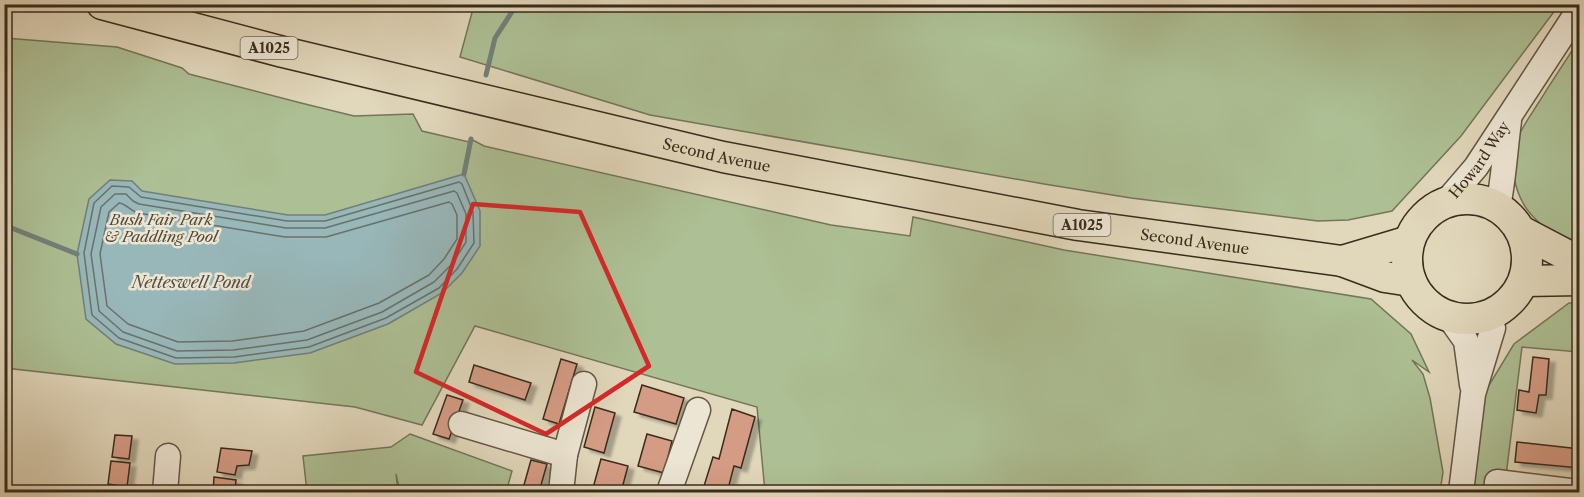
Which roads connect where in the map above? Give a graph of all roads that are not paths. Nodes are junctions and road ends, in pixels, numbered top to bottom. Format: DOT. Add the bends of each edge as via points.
graph roads {
  1 [pos="102,4"];
  2 [pos="1580,8"];
  3 [pos="1510,115"];
  4 [pos="1446,202"];
  5 [pos="1498,206"];
  6 [pos="1521,231"];
  7 [pos="1409,241"];
  8 [pos="1342,261"];
  9 [pos="1580,262"];
  10 [pos="1524,280"];
  11 [pos="1580,280"];
  12 [pos="1411,281"];
  13 [pos="1488,315"];
  14 [pos="1449,316"];
  15 [pos="584,384"];
  16 [pos="1473,394"];
  17 [pos="698,410"];
  18 [pos="461,424"];
  19 [pos="565,455"];
  20 [pos="168,456"];
  21 [pos="165,492"];
  22 [pos="561,492"];
  23 [pos="669,492"];
  24 [pos="1461,492"];
  25 [pos="1496,492"];
  26 [pos="1578,492"];
  1 -- 8 [label="main road, Second Avenue / A1025" via="723,157 1078,225"];
  2 -- 3 [label="street, Howard Way"];
  3 -- 4 [label="street, Howard Way" via="1476,167"];
  3 -- 5 [label="street, Howard Way"];
  4 -- 5 [label="main road" via="1467,198"];
  4 -- 7 [label="main road" via="1423,217"];
  5 -- 6 [label="main road"];
  6 -- 9 [label="main road"];
  6 -- 10 [label="main road" via="1527,247"];
  7 -- 8 [label="main road, Second Avenue / A1025"];
  7 -- 12 [label="main road"];
  8 -- 12 [label="main road, Second Avenue / A1025" via="1385,277"];
  10 -- 11 [label="main road"];
  10 -- 13 [label="main road" via="1503,308"];
  12 -- 14 [label="main road" via="1433,309"];
  13 -- 14 [label="main road" via="1469,319"];
  13 -- 16 [label="street" via="1493,328"];
  14 -- 16 [label="street" via="1466,341"];
  15 -- 19 [label="street"];
  16 -- 24 [label="street"];
  17 -- 23 [label="street"];
  18 -- 19 [label="street"];
  19 -- 22 [label="street"];
  20 -- 21 [label="street"];
  25 -- 26 [label="street" via="1497,482"];
}
